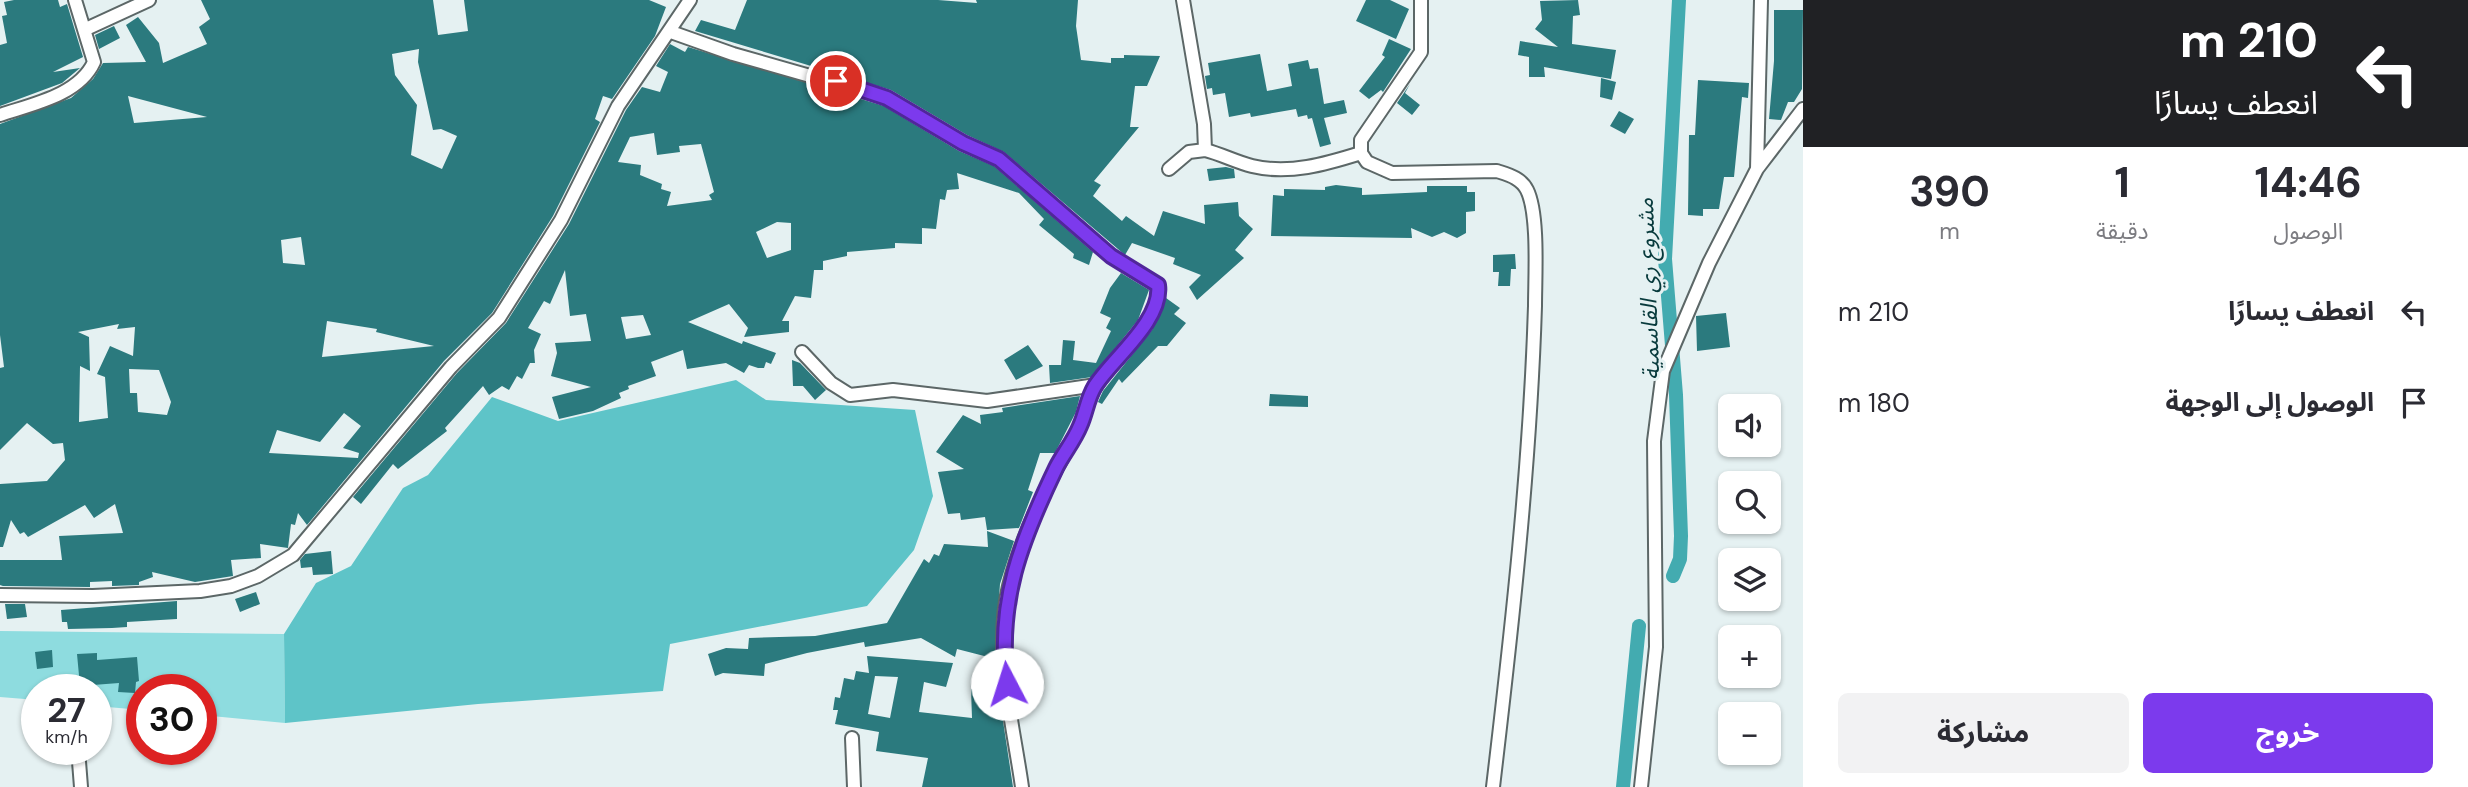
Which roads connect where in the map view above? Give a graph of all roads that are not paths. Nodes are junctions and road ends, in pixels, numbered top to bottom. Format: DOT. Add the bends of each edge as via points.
graph roads {
  1 [pos="75,0"];
  2 [pos="149,0"];
  3 [pos="691,0"];
  4 [pos="1183,0"];
  5 [pos="1421,0"];
  6 [pos="1760,0"];
  7 [pos="86,29"];
  8 [pos="671,32"];
  9 [pos="1803,109"];
  10 [pos="0,115"];
  11 [pos="1205,150"];
  12 [pos="1361,153"];
  13 [pos="1169,169"];
  14 [pos="1757,169"];
  15 [pos="802,352"];
  16 [pos="1096,385"];
  17 [pos="0,595"];
  18 [pos="852,738"];
  19 [pos="79,765"];
  20 [pos="81,787"];
  21 [pos="854,787"];
  22 [pos="1022,787"];
  23 [pos="1493,787"];
  24 [pos="1641,787"];
  1 -- 7 [label="street"];
  2 -- 7 [label="street"];
  3 -- 8 [label="street"];
  4 -- 11 [label="street"];
  5 -- 12 [label="street" via="1421,52 1361,140"];
  6 -- 14 [label="street"];
  7 -- 10 [label="street" via="94,62 88,77 74,88"];
  8 -- 16 [label="street" via="887,98 999,159 1111,256 1158,285 1160,298 1133,344"];
  8 -- 17 [label="street" via="618,106 561,220 499,318 451,367 293,555 258,576 200,591"];
  9 -- 14 [label="street"];
  11 -- 12 [label="street" via="1248,165 1284,170"];
  11 -- 13 [label="street" via="1189,152"];
  12 -- 23 [label="street" via="1367,162 1392,173 1497,171 1520,181 1531,200 1536,265 1533,359 1513,622"];
  14 -- 24 [label="street" via="1663,371 1654,441 1656,648"];
  15 -- 16 [label="street" via="831,383 850,394 894,390 987,401"];
  16 -- 22 [label="street" via="1056,468 1009,587 1004,661"];
  18 -- 21 [label="street"];
  19 -- 20 [label="street"];
}
